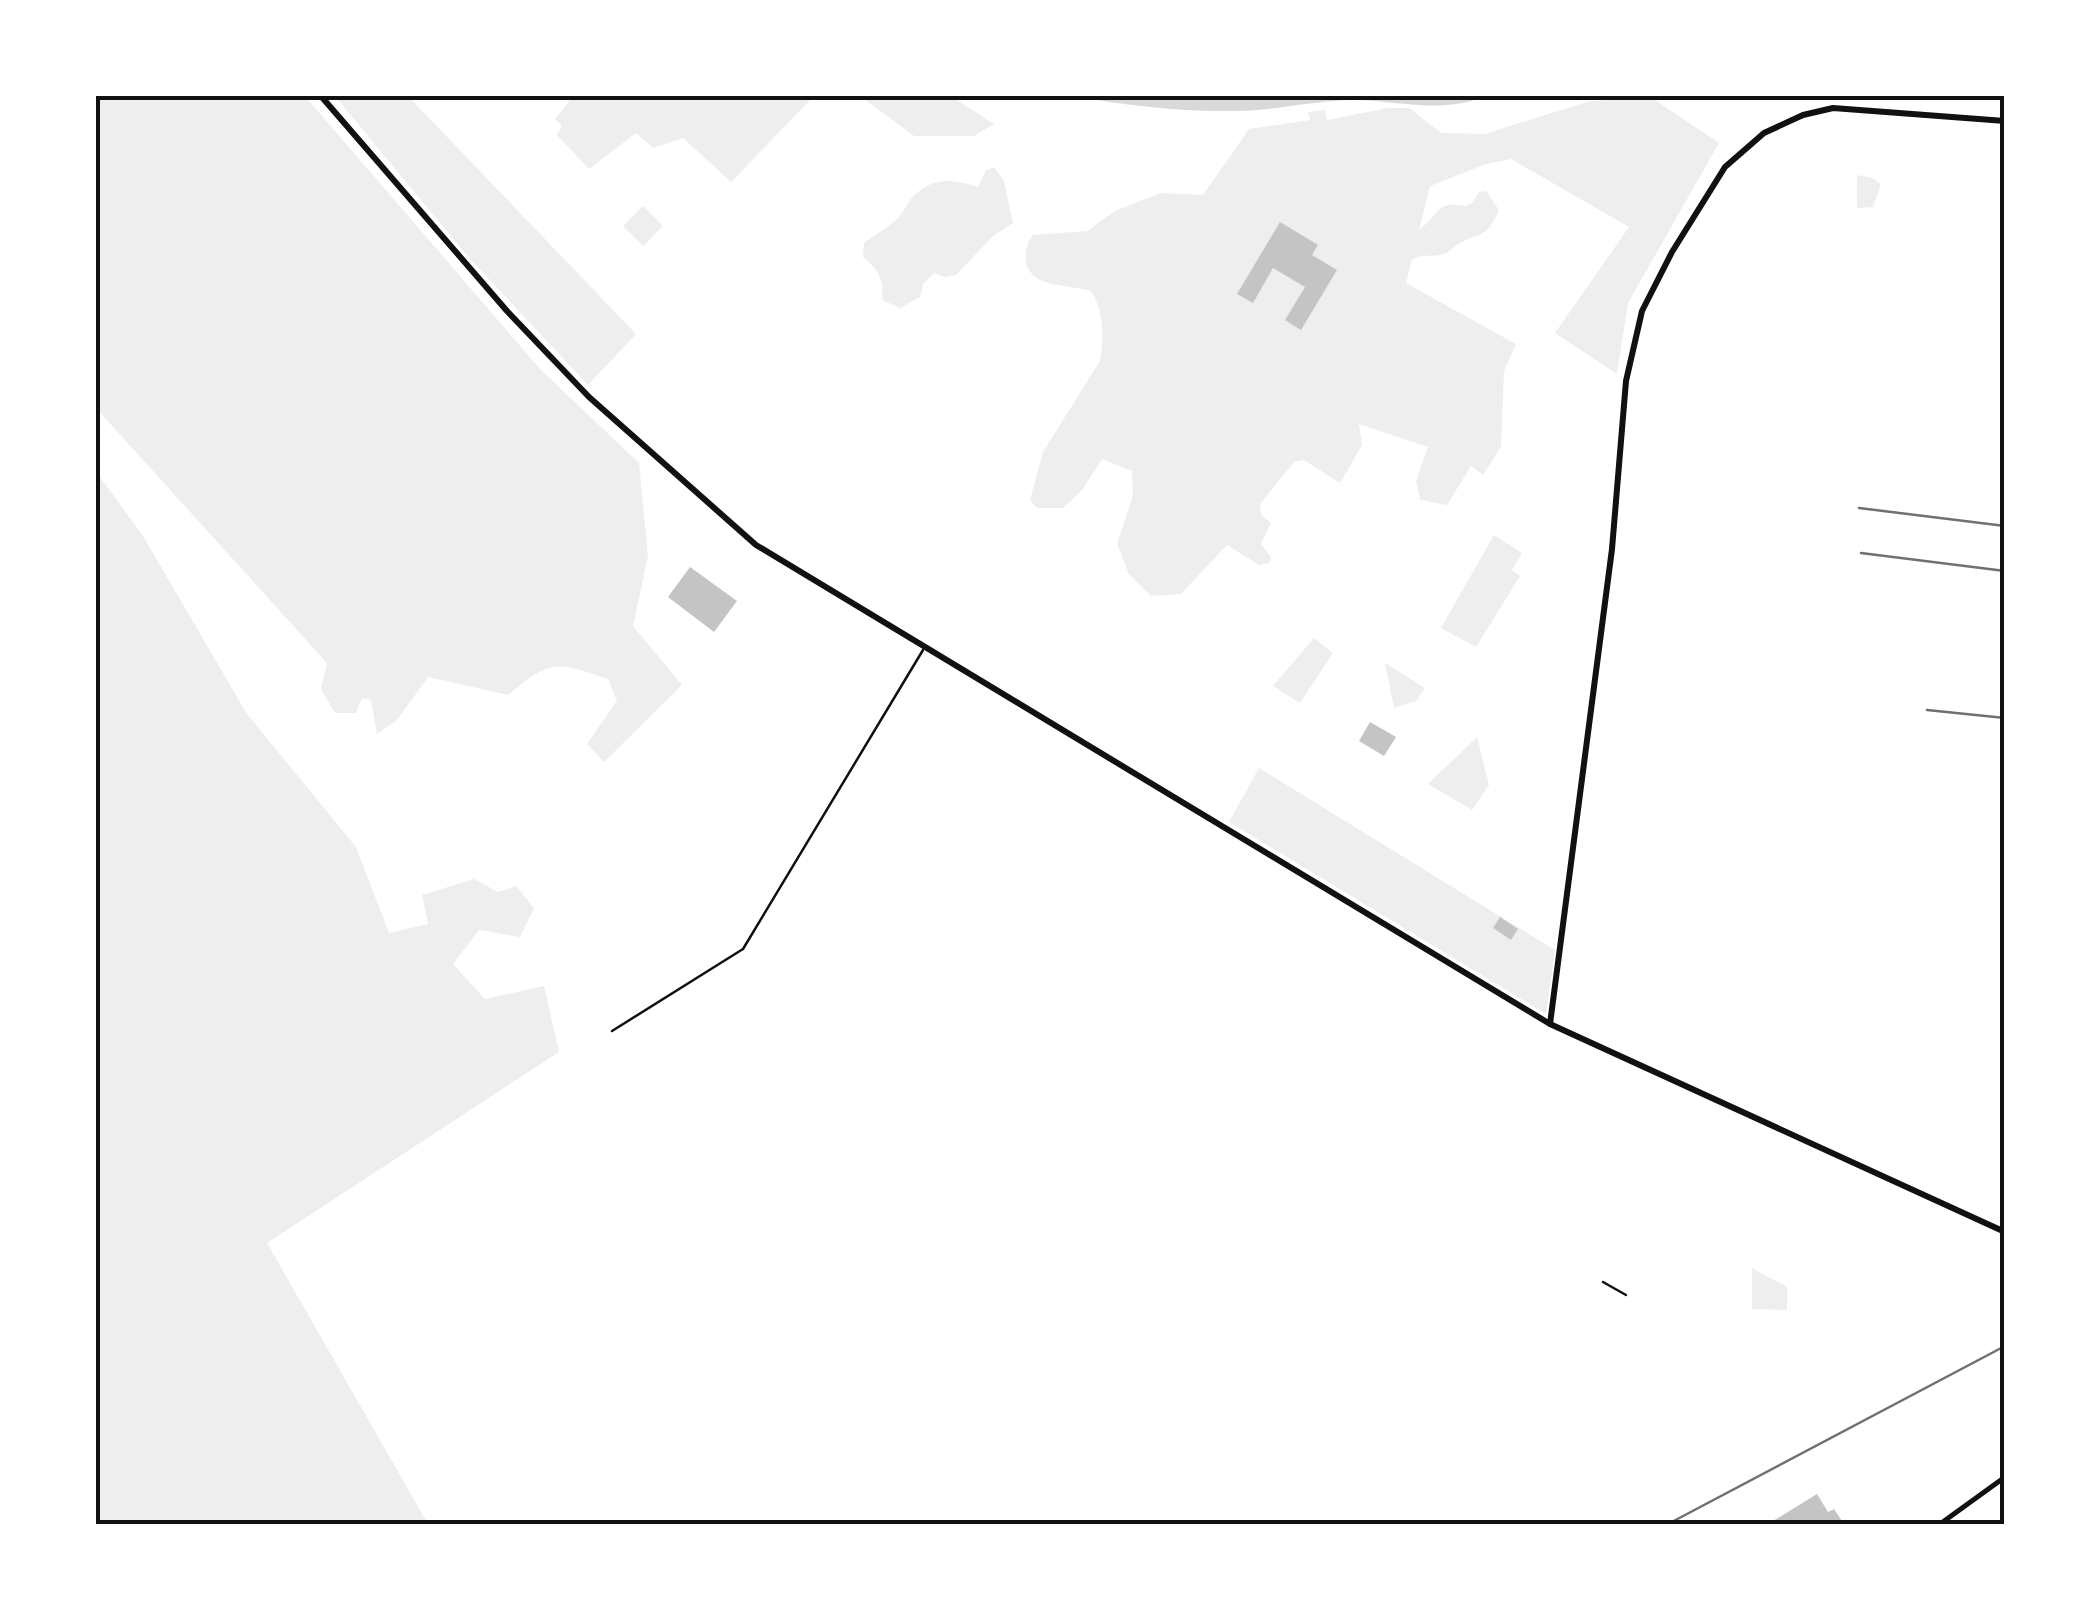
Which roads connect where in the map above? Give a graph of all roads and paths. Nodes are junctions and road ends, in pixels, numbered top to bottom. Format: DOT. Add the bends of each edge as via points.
graph roads {
  1 [pos="320,95"];
  2 [pos="2005,121"];
  3 [pos="924,647"];
  4 [pos="1550,1024"];
  5 [pos="612,1031"];
  6 [pos="2005,1232"];
  7 [pos="1603,1282"];
  8 [pos="1626,1295"];
  9 [pos="2005,1476"];
  10 [pos="1940,1524"];
  1 -- 3 [label="street" via="589,397 756,545"];
  2 -- 4 [label="street" via="1832,108 1803,115 1764,132 1725,166 1672,252 1642,312 1626,381 1612,549"];
  3 -- 4 [label="street"];
  3 -- 5 [label="lane" via="744,948"];
  4 -- 6 [label="street"];
  7 -- 8 [label="lane"];
  9 -- 10 [label="street"];
}
